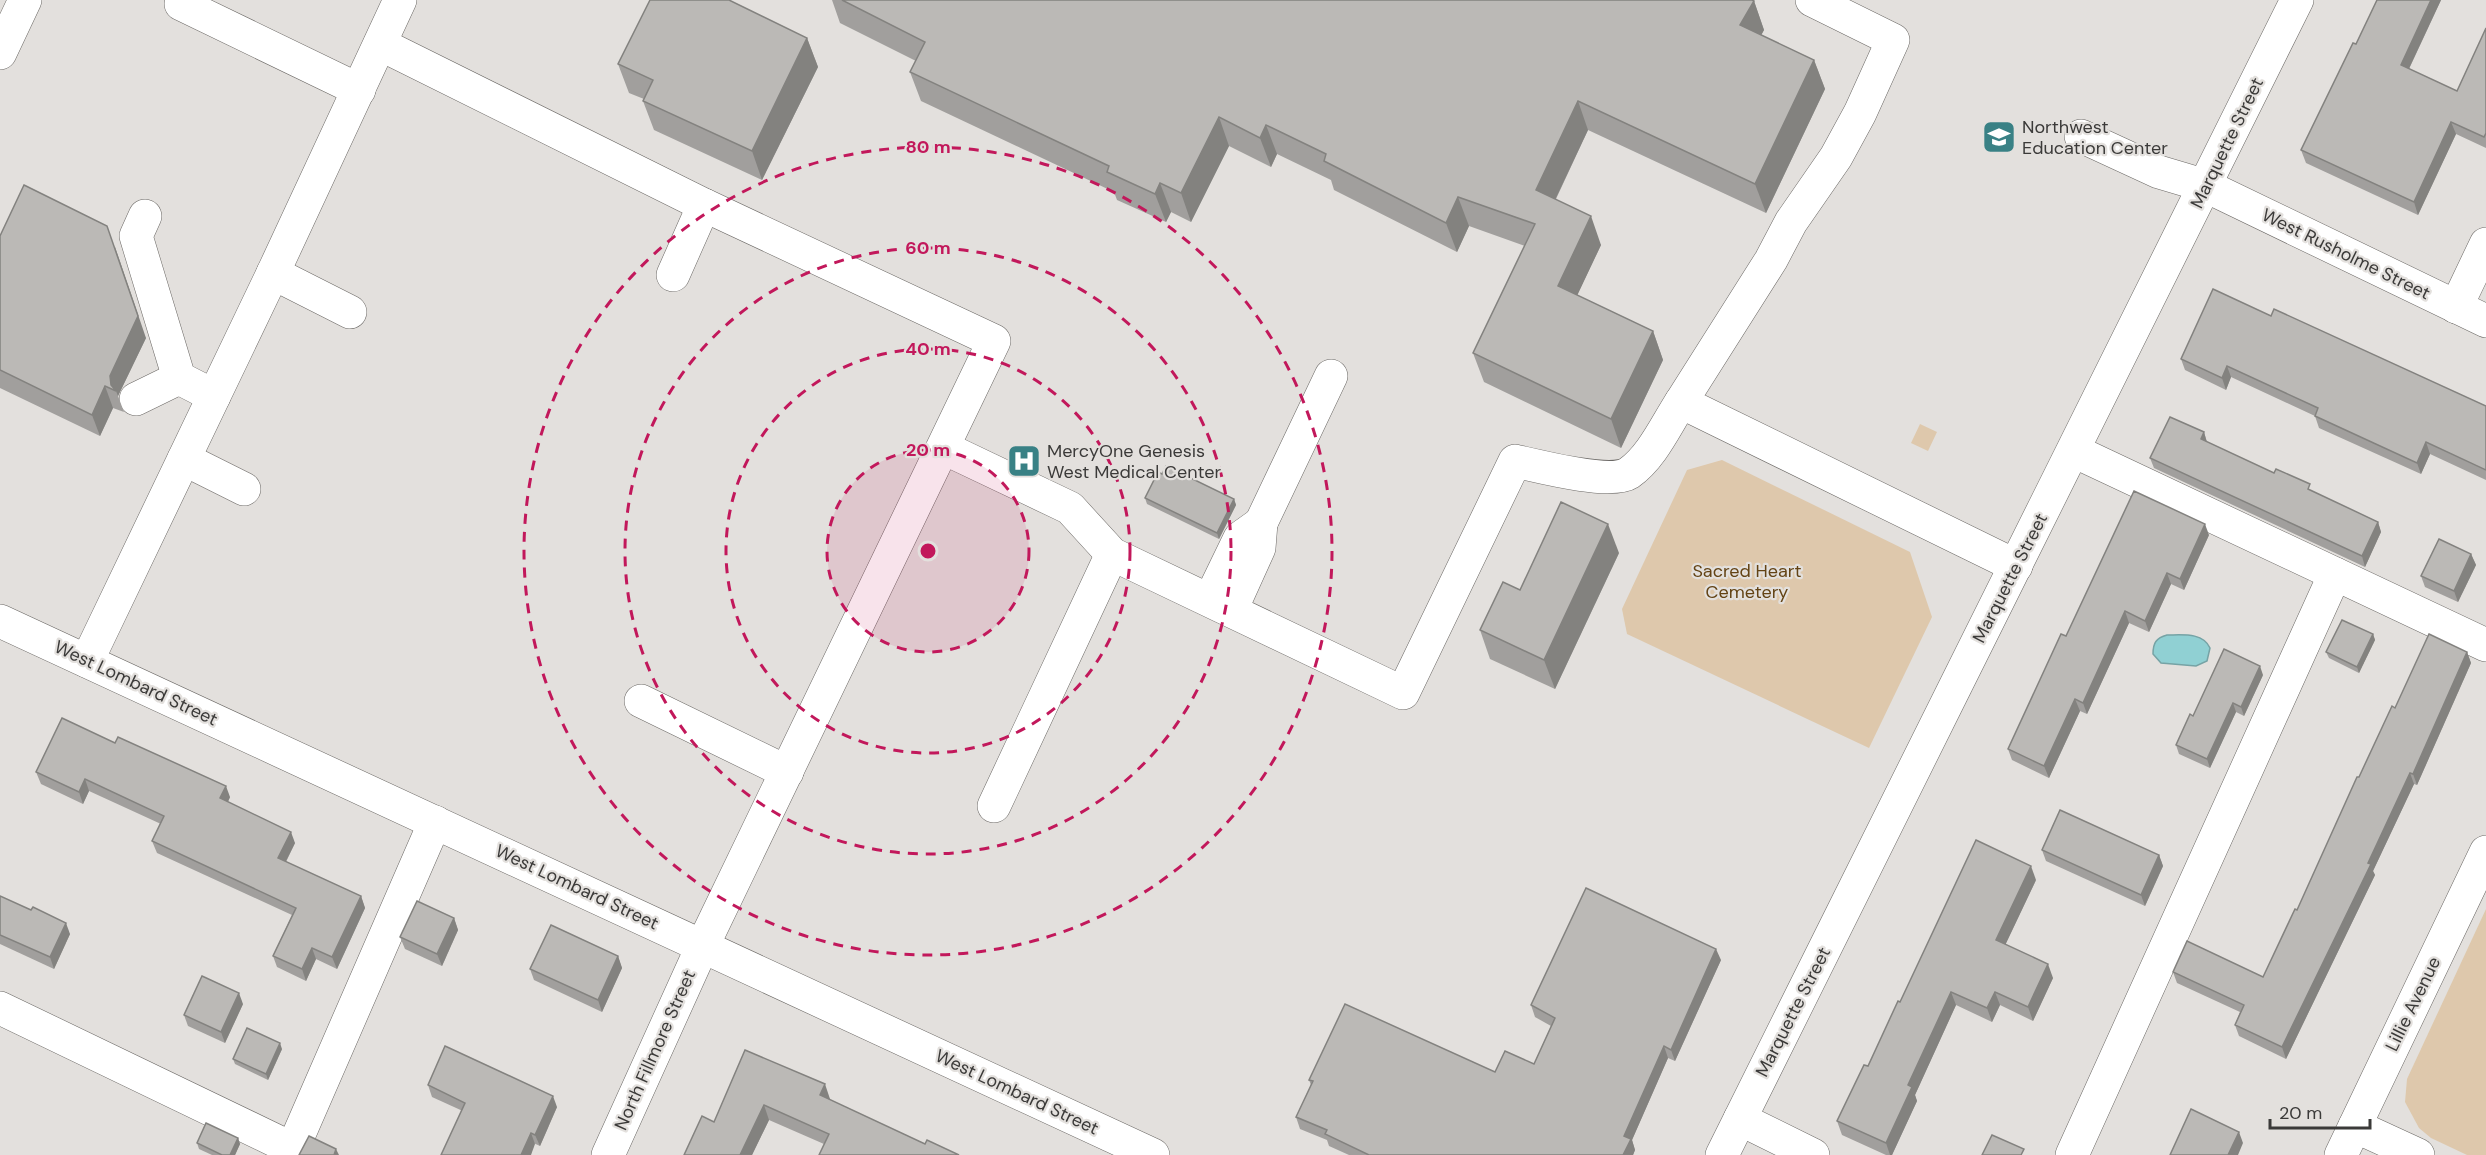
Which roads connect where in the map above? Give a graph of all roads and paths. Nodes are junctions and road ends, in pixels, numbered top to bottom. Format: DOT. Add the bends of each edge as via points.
graph roads {
  1 [pos="25,0"];
  2 [pos="400,0"];
  3 [pos="1812,0"];
  4 [pos="2297,0"];
  5 [pos="181,4"];
  6 [pos="380,44"];
  7 [pos="0,53"];
  8 [pos="359,90"];
  9 [pos="2081,136"];
  10 [pos="2206,186"];
  11 [pos="704,205"];
  12 [pos="145,216"];
  13 [pos="2486,244"];
  14 [pos="273,273"];
  15 [pos="673,275"];
  16 [pos="2456,307"];
  17 [pos="350,312"];
  18 [pos="2486,321"];
  19 [pos="1331,376"];
  20 [pos="179,378"];
  21 [pos="214,396"];
  22 [pos="136,399"];
  23 [pos="1680,402"];
  24 [pos="944,448"];
  25 [pos="2074,451"];
  26 [pos="184,459"];
  27 [pos="244,489"];
  28 [pos="1112,554"];
  29 [pos="2016,566"];
  30 [pos="2335,574"];
  31 [pos="1220,605"];
  32 [pos="0,621"];
  33 [pos="2486,645"];
  34 [pos="87,661"];
  35 [pos="641,701"];
  36 [pos="787,772"];
  37 [pos="994,806"];
  38 [pos="435,822"];
  39 [pos="2486,852"];
  40 [pos="703,945"];
  41 [pos="0,1008"];
  42 [pos="1740,1119"];
  43 [pos="2355,1126"];
  44 [pos="291,1152"];
  45 [pos="608,1155"];
  46 [pos="1153,1155"];
  47 [pos="1722,1155"];
  48 [pos="1813,1155"];
  49 [pos="2072,1155"];
  50 [pos="2341,1155"];
  51 [pos="2418,1155"];
  1 -- 7 [label="street"];
  2 -- 6 [label="street"];
  3 -- 23 [label="street" via="1893,40 1836,157 1791,222"];
  4 -- 10 [label="street, Marquette Street"];
  5 -- 8 [label="street"];
  6 -- 8 [label="street"];
  6 -- 11 [label="street"];
  8 -- 14 [label="street"];
  9 -- 10 [label="street, West Rusholme Street" via="2159,172"];
  10 -- 16 [label="street, West Rusholme Street"];
  10 -- 25 [label="street, Marquette Street"];
  11 -- 15 [label="street"];
  11 -- 24 [label="street, North Fillmore Street" via="994,341"];
  12 -- 20 [label="street" via="136,236"];
  13 -- 16 [label="street"];
  14 -- 17 [label="street"];
  14 -- 21 [label="street"];
  16 -- 18 [label="street, West Rusholme Street"];
  19 -- 31 [label="street" via="1260,523 1259,548"];
  20 -- 21 [label="street"];
  20 -- 22 [label="street"];
  21 -- 26 [label="street"];
  23 -- 29 [label="street"];
  23 -- 31 [label="street" via="1644,460 1626,475 1583,476 1515,461 1403,693"];
  24 -- 28 [label="street" via="1071,508"];
  24 -- 36 [label="street, North Fillmore Street"];
  25 -- 29 [label="street, Marquette Street"];
  25 -- 30 [label="street"];
  26 -- 27 [label="street"];
  26 -- 34 [label="street"];
  28 -- 31 [label="street"];
  28 -- 37 [label="street"];
  29 -- 42 [label="street, Marquette Street"];
  30 -- 33 [label="street"];
  30 -- 49 [label="street"];
  32 -- 34 [label="street, West Lombard Street"];
  34 -- 38 [label="street, West Lombard Street"];
  35 -- 36 [label="street"];
  36 -- 40 [label="street, North Fillmore Street"];
  38 -- 40 [label="street, West Lombard Street"];
  38 -- 44 [label="street"];
  39 -- 43 [label="street, Lillie Avenue"];
  40 -- 45 [label="street, North Fillmore Street"];
  40 -- 46 [label="street, West Lombard Street"];
  41 -- 44 [label="street"];
  42 -- 47 [label="street, Marquette Street"];
  42 -- 48 [label="street"];
  43 -- 50 [label="street, Lillie Avenue"];
  43 -- 51 [label="street"];
}
